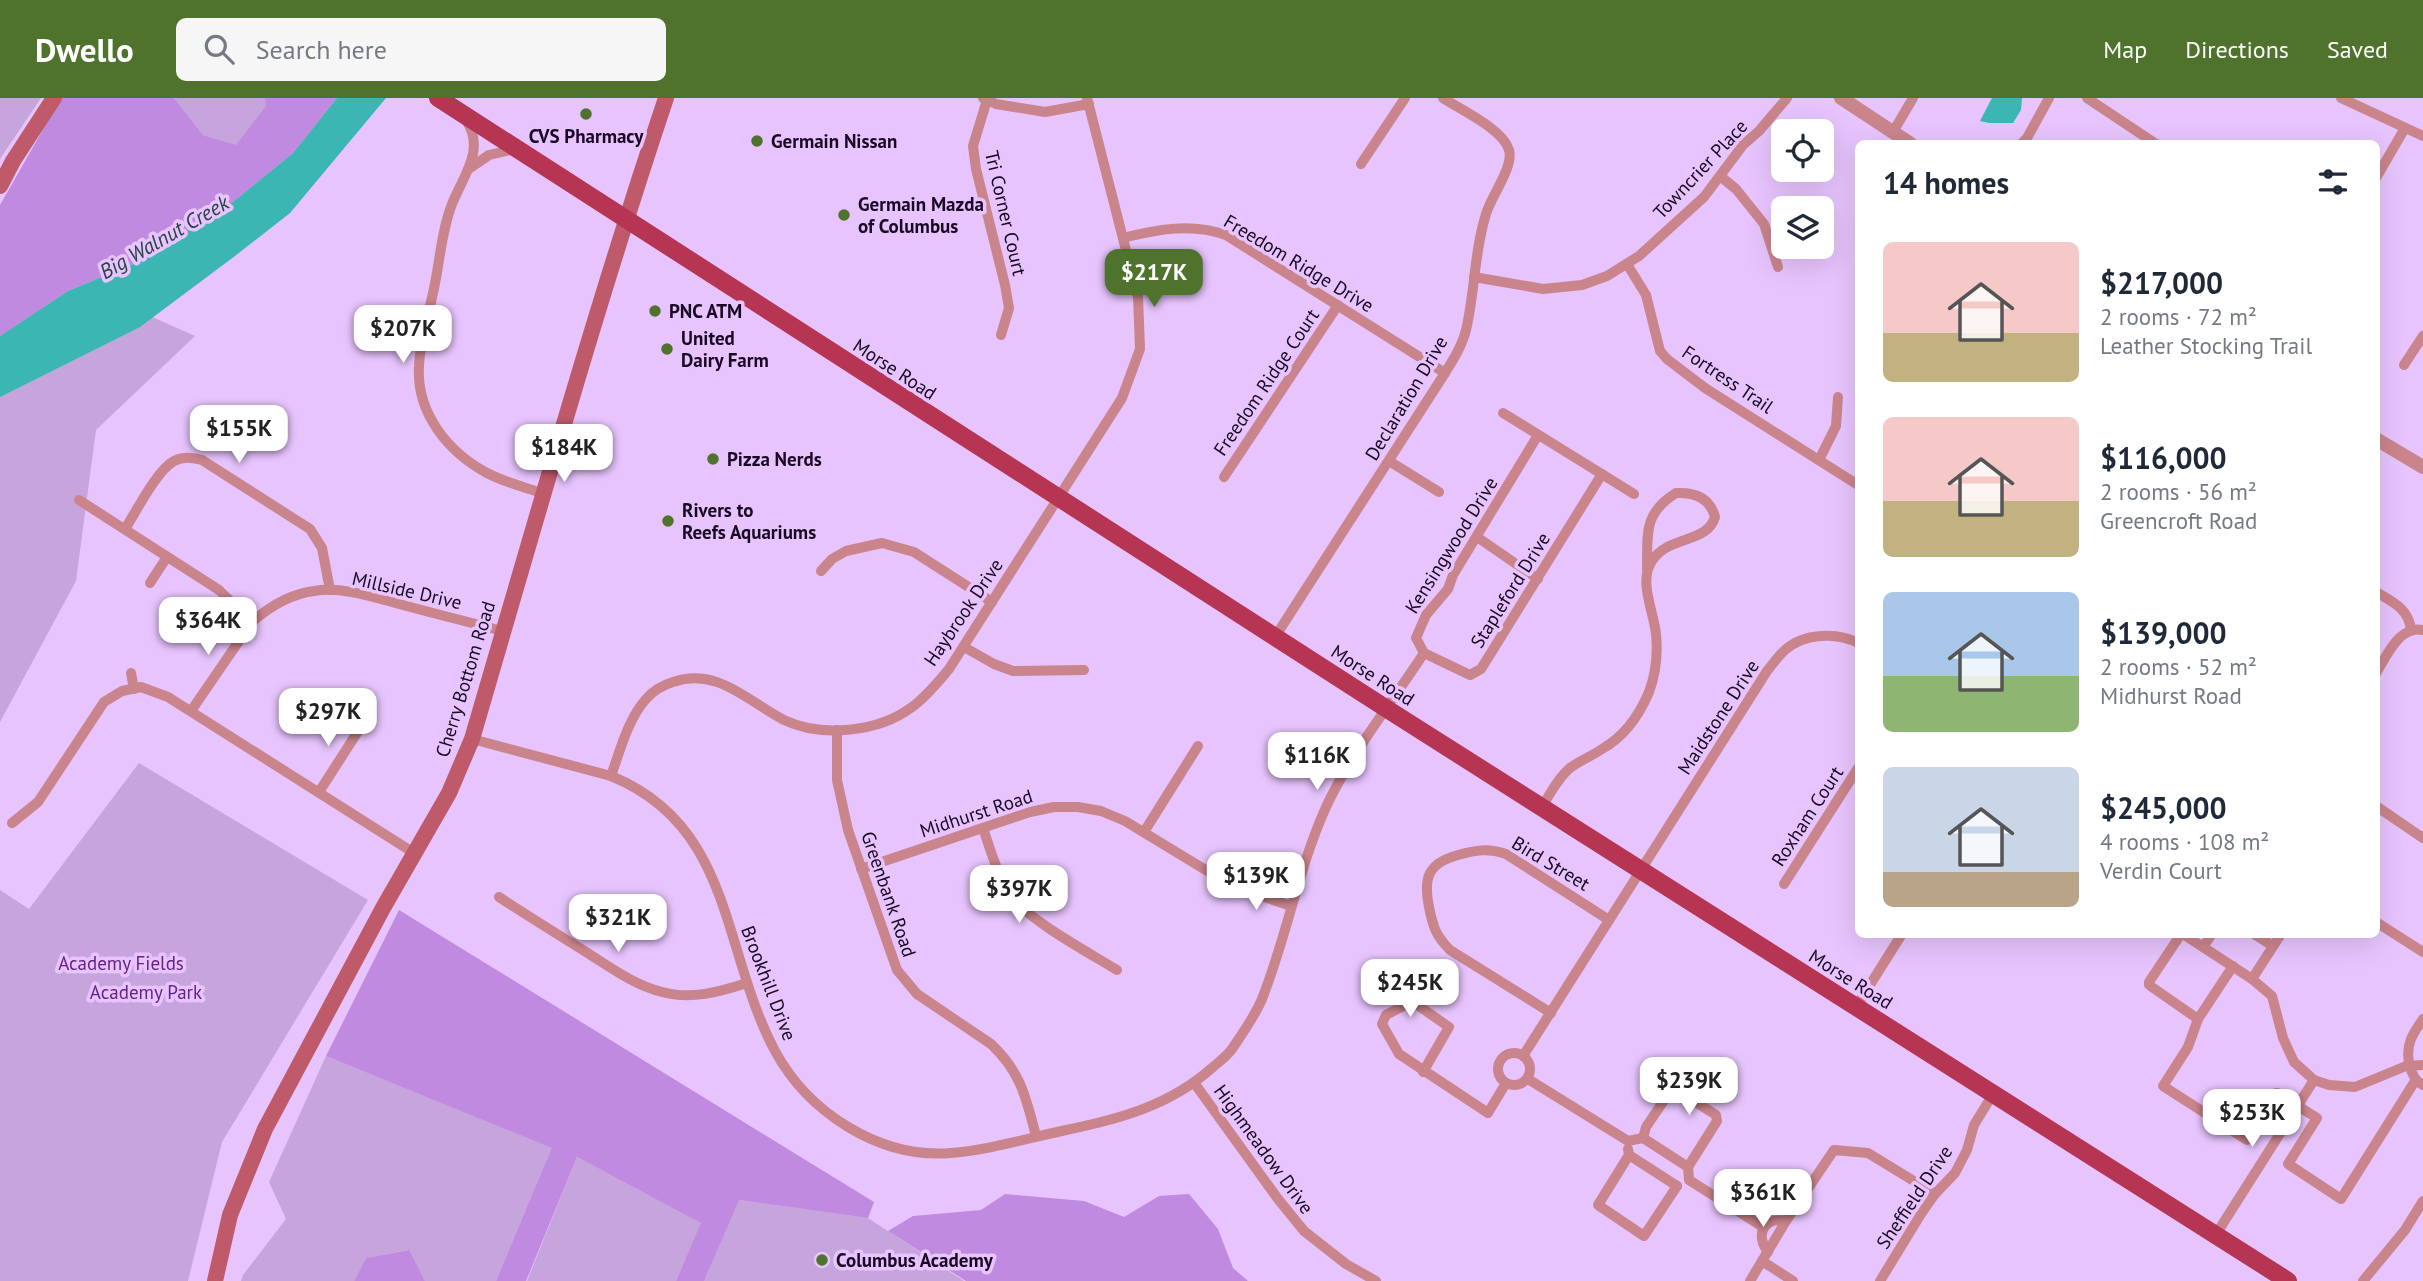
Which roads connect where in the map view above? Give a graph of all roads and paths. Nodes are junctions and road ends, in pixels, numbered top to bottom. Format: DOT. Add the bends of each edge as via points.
graph roads {
  1 [pos="54,98"];
  2 [pos="438,98"];
  3 [pos="666,98"];
  4 [pos="1405,98"];
  5 [pos="1443,98"];
  6 [pos="1787,98"];
  7 [pos="1841,98"];
  8 [pos="1913,98"];
  9 [pos="2049,98"];
  10 [pos="2087,98"];
  11 [pos="2341,98"];
  12 [pos="985,99"];
  13 [pos="1088,101"];
  14 [pos="463,114"];
  15 [pos="2405,128"];
  16 [pos="1893,132"];
  17 [pos="2423,136"];
  18 [pos="1905,140"];
  19 [pos="2025,140"];
  20 [pos="2150,140"];
  21 [pos="515,149"];
  22 [pos="1361,164"];
  23 [pos="470,168"];
  24 [pos="2380,171"];
  25 [pos="1720,176"];
  26 [pos="0,186"];
  27 [pos="627,219"];
  28 [pos="1123,238"];
  29 [pos="1627,264"];
  30 [pos="1778,267"];
  31 [pos="1474,277"];
  32 [pos="1338,305"];
  33 [pos="1001,335"];
  34 [pos="2423,335"];
  35 [pos="2404,366"];
  36 [pos="1445,373"];
  37 [pos="1838,397"];
  38 [pos="1503,413"];
  39 [pos="1538,435"];
  40 [pos="2380,441"];
  41 [pos="1819,460"];
  42 [pos="1389,461"];
  43 [pos="2423,467"];
  44 [pos="1602,474"];
  45 [pos="1224,477"];
  46 [pos="1855,483"];
  47 [pos="1439,492"];
  48 [pos="542,493"];
  49 [pos="1634,494"];
  50 [pos="1058,499"];
  51 [pos="79,500"];
  52 [pos="125,529"];
  53 [pos="1477,537"];
  54 [pos="167,557"];
  55 [pos="1647,570"];
  56 [pos="821,571"];
  57 [pos="1538,579"];
  58 [pos="150,583"];
  59 [pos="330,590"];
  60 [pos="2380,594"];
  61 [pos="992,602"];
  62 [pos="252,622"];
  63 [pos="2417,630"];
  64 [pos="502,631"];
  65 [pos="1275,637"];
  66 [pos="1855,641"];
  67 [pos="964,647"];
  68 [pos="1424,653"];
  69 [pos="2380,667"];
  70 [pos="1084,670"];
  71 [pos="131,673"];
  72 [pos="134,689"];
  73 [pos="1387,709"];
  74 [pos="191,711"];
  75 [pos="364,722"];
  76 [pos="837,730"];
  77 [pos="472,739"];
  78 [pos="1198,746"];
  79 [pos="1855,773"];
  80 [pos="611,776"];
  81 [pos="318,792"];
  82 [pos="1542,807"];
  83 [pos="2380,809"];
  84 [pos="12,823"];
  85 [pos="983,828"];
  86 [pos="1144,832"];
  87 [pos="2423,838"];
  88 [pos="414,853"];
  89 [pos="861,869"];
  90 [pos="1642,871"];
  91 [pos="1784,884"];
  92 [pos="499,897"];
  93 [pos="1291,906"];
  94 [pos="1609,920"];
  95 [pos="2380,925"];
  96 [pos="1899,938"];
  97 [pos="2179,938"];
  98 [pos="2188,938"];
  99 [pos="2209,938"];
  100 [pos="2260,938"];
  101 [pos="2278,938"];
  102 [pos="2273,946"];
  103 [pos="2203,947"];
  104 [pos="2423,952"];
  105 [pos="2233,966"];
  106 [pos="1117,970"];
  107 [pos="2252,979"];
  108 [pos="747,983"];
  109 [pos="1856,1007"];
  110 [pos="1551,1013"];
  111 [pos="2198,1019"];
  112 [pos="2423,1019"];
  113 [pos="1524,1056"];
  114 [pos="2423,1065"];
  115 [pos="2410,1066"];
  116 [pos="1423,1072"];
  117 [pos="1528,1079"];
  118 [pos="2314,1080"];
  119 [pos="1506,1083"];
  120 [pos="2419,1083"];
  121 [pos="1195,1084"];
  122 [pos="1993,1094"];
  123 [pos="2297,1106"];
  124 [pos="1036,1136"];
  125 [pos="1643,1138"];
  126 [pos="1628,1142"];
  127 [pos="1629,1155"];
  128 [pos="1688,1167"];
  129 [pos="1689,1180"];
  130 [pos="1677,1186"];
  131 [pos="1935,1194"];
  132 [pos="2421,1208"];
  133 [pos="1786,1221"];
  134 [pos="1763,1227"];
  135 [pos="2216,1236"];
  136 [pos="1765,1257"];
  137 [pos="1360,1277"];
  138 [pos="215,1281"];
  139 [pos="1376,1281"];
  140 [pos="1750,1281"];
  141 [pos="1793,1281"];
  142 [pos="1880,1281"];
  143 [pos="2288,1281"];
  144 [pos="2363,1281"];
  1 -- 26 [label="main road"];
  2 -- 14 [label="main road, Morse Road"];
  3 -- 27 [label="main road, Cherry Bottom Road"];
  4 -- 22 [label="street"];
  5 -- 31 [label="street, Declaration Drive" via="1494,131 1506,142 1510,154 1486,214"];
  6 -- 25 [label="street, Towncrier Place"];
  7 -- 16 [label="street"];
  8 -- 16 [label="street"];
  9 -- 19 [label="street"];
  10 -- 20 [label="street"];
  11 -- 15 [label="street"];
  12 -- 13 [label="street" via="1045,112"];
  12 -- 33 [label="street, Tri Corner Court" via="973,146 1006,285 1009,308"];
  13 -- 28 [label="street, Haybrook Drive"];
  14 -- 21 [label="main road, Morse Road"];
  14 -- 23 [label="street" via="473,135"];
  15 -- 17 [label="street"];
  15 -- 24 [label="street"];
  16 -- 18 [label="street"];
  21 -- 23 [label="street" via="489,155"];
  21 -- 27 [label="main road, Morse Road"];
  23 -- 48 [label="street" via="451,206 442,241 419,365 423,399 433,424 455,451 489,474"];
  25 -- 29 [label="street, Towncrier Place" via="1688,212"];
  25 -- 30 [label="street" via="1764,224"];
  27 -- 48 [label="main road, Cherry Bottom Road"];
  27 -- 50 [label="main road, Morse Road"];
  28 -- 32 [label="street, Freedom Ridge Drive" via="1164,228 1205,228 1226,235"];
  28 -- 50 [label="street, Haybrook Drive" via="1138,297 1140,349 1122,398"];
  29 -- 31 [label="street, Towncrier Place" via="1581,285 1543,289"];
  29 -- 41 [label="street, Fortress Trail" via="1646,295 1660,351 1667,359"];
  31 -- 36 [label="street, Declaration Drive" via="1466,331"];
  32 -- 36 [label="street, Freedom Ridge Drive"];
  32 -- 45 [label="street, Freedom Ridge Court"];
  34 -- 35 [label="street"];
  36 -- 42 [label="street, Declaration Drive"];
  37 -- 41 [label="street" via="1836,426"];
  38 -- 39 [label="street"];
  39 -- 44 [label="street"];
  39 -- 53 [label="street, Kensingwood Drive"];
  40 -- 43 [label="street"];
  41 -- 46 [label="street, Fortress Trail"];
  42 -- 47 [label="street"];
  42 -- 65 [label="street, Declaration Drive"];
  44 -- 49 [label="street"];
  44 -- 57 [label="street, Stapleford Drive"];
  48 -- 64 [label="main road, Cherry Bottom Road"];
  50 -- 61 [label="street, Haybrook Drive"];
  50 -- 65 [label="main road, Morse Road"];
  51 -- 52 [label="street"];
  52 -- 54 [label="street"];
  52 -- 59 [label="street" via="163,470 188,457 202,460 310,529 322,548"];
  53 -- 57 [label="street"];
  53 -- 68 [label="street, Kensingwood Drive" via="1448,589 1426,615 1416,638"];
  54 -- 58 [label="street"];
  54 -- 62 [label="street" via="219,590"];
  55 -- 55 [label="street" via="1673,542 1710,529 1715,517 1709,502 1695,494 1676,493 1662,505 1648,530"];
  55 -- 82 [label="street" via="1657,655 1644,703 1619,738 1564,774"];
  56 -- 61 [label="street" via="846,551 882,543 914,552"];
  57 -- 68 [label="street, Stapleford Drive" via="1476,674 1464,673"];
  59 -- 62 [label="street, Millside Drive" via="286,599"];
  59 -- 64 [label="street, Millside Drive"];
  60 -- 63 [label="street" via="2402,607"];
  61 -- 67 [label="street, Haybrook Drive"];
  62 -- 74 [label="street, Millside Drive"];
  63 -- 69 [label="street" via="2398,638"];
  64 -- 77 [label="main road, Cherry Bottom Road"];
  65 -- 73 [label="main road, Morse Road"];
  66 -- 90 [label="street, Maidstone Drive" via="1816,635 1786,648"];
  67 -- 70 [label="street" via="1013,671"];
  67 -- 76 [label="street, Haybrook Drive" via="911,708 871,726"];
  68 -- 73 [label="street"];
  71 -- 72 [label="street"];
  72 -- 74 [label="street" via="141,687 168,697"];
  72 -- 84 [label="street" via="104,702 38,802"];
  73 -- 82 [label="main road, Morse Road"];
  73 -- 93 [label="street, Brookhill Drive" via="1327,805"];
  74 -- 81 [label="street"];
  75 -- 81 [label="street"];
  76 -- 80 [label="street, Haybrook Drive" via="784,719 724,683 680,680 662,686 646,699 633,719"];
  76 -- 89 [label="street, Greenbank Road" via="837,780"];
  77 -- 80 [label="street, Brookhill Drive"];
  77 -- 88 [label="main road, Cherry Bottom Road" via="449,793"];
  78 -- 86 [label="street"];
  79 -- 91 [label="street, Roxham Court"];
  80 -- 108 [label="street, Brookhill Drive" via="655,802 684,828 701,853 715,882"];
  81 -- 88 [label="street"];
  82 -- 90 [label="main road, Morse Road"];
  83 -- 87 [label="street"];
  85 -- 86 [label="street, Midhurst Road" via="1030,812 1082,807"];
  85 -- 89 [label="street, Midhurst Road"];
  85 -- 106 [label="street" via="1014,900"];
  86 -- 93 [label="street, Midhurst Road" via="1232,886"];
  88 -- 138 [label="main road, Cherry Bottom Road" via="265,1129 230,1215"];
  89 -- 124 [label="street, Greenbank Road" via="897,970 917,994 1001,1053 1020,1080"];
  90 -- 94 [label="street, Maidstone Drive"];
  90 -- 109 [label="main road, Morse Road"];
  92 -- 108 [label="street" via="646,987 693,995"];
  93 -- 121 [label="street, Brookhill Drive" via="1261,1001 1230,1052"];
  94 -- 110 [label="street, Maidstone Drive"];
  94 -- 110 [label="street, Bird Street" via="1506,854 1490,849 1442,859 1430,873 1426,890 1438,938"];
  95 -- 104 [label="street"];
  96 -- 109 [label="street"];
  97 -- 111 [label="street" via="2149,985"];
  98 -- 103 [label="street"];
  99 -- 103 [label="street"];
  100 -- 102 [label="street"];
  101 -- 102 [label="street"];
  102 -- 107 [label="street"];
  103 -- 105 [label="street"];
  105 -- 107 [label="street"];
  105 -- 111 [label="street"];
  107 -- 118 [label="street" via="2272,996 2294,1062"];
  108 -- 124 [label="street, Brookhill Drive" via="789,1074 816,1104 852,1130 893,1146 949,1154"];
  109 -- 122 [label="main road, Morse Road"];
  110 -- 113 [label="street, Maidstone Drive"];
  111 -- 123 [label="street" via="2188,1046 2163,1086 2247,1140 2277,1093"];
  112 -- 115 [label="street" via="2410,1040"];
  113 -- 117 [label="street" via="1530,1064"];
  113 -- 119 [label="street" via="1508,1054 1500,1060 1498,1070"];
  114 -- 115 [label="street"];
  115 -- 118 [label="street" via="2355,1087"];
  115 -- 120 [label="street"];
  116 -- 116 [label="street" via="1399,1054 1382,1024 1386,1015 1402,1005 1416,1004 1448,1027"];
  116 -- 119 [label="street" via="1488,1113"];
  117 -- 119 [label="street" via="1520,1085"];
  117 -- 126 [label="street"];
  118 -- 123 [label="street"];
  120 -- 123 [label="street" via="2341,1199 2288,1164 2317,1118"];
  121 -- 124 [label="street, Brookhill Drive" via="1121,1119"];
  121 -- 137 [label="street, Highmeadow Drive" via="1294,1220"];
  122 -- 131 [label="street, Sheffield Drive" via="1974,1125 1955,1172"];
  122 -- 135 [label="main road, Morse Road"];
  123 -- 135 [label="street"];
  125 -- 126 [label="street"];
  125 -- 128 [label="street"];
  125 -- 128 [label="street" via="1669,1093 1680,1093 1716,1115 1717,1121"];
  126 -- 127 [label="street"];
  127 -- 130 [label="street"];
  127 -- 130 [label="street" via="1598,1205 1644,1236"];
  128 -- 129 [label="street"];
  129 -- 130 [label="street"];
  129 -- 134 [label="street"];
  131 -- 133 [label="street" via="1868,1153 1834,1150"];
  131 -- 142 [label="street, Sheffield Drive"];
  132 -- 144 [label="street"];
  133 -- 134 [label="street" via="1770,1221"];
  133 -- 136 [label="street"];
  134 -- 136 [label="street" via="1760,1236"];
  135 -- 143 [label="main road, Morse Road"];
  136 -- 140 [label="street"];
  136 -- 141 [label="street"];
  137 -- 139 [label="street, Highmeadow Drive"];
}
